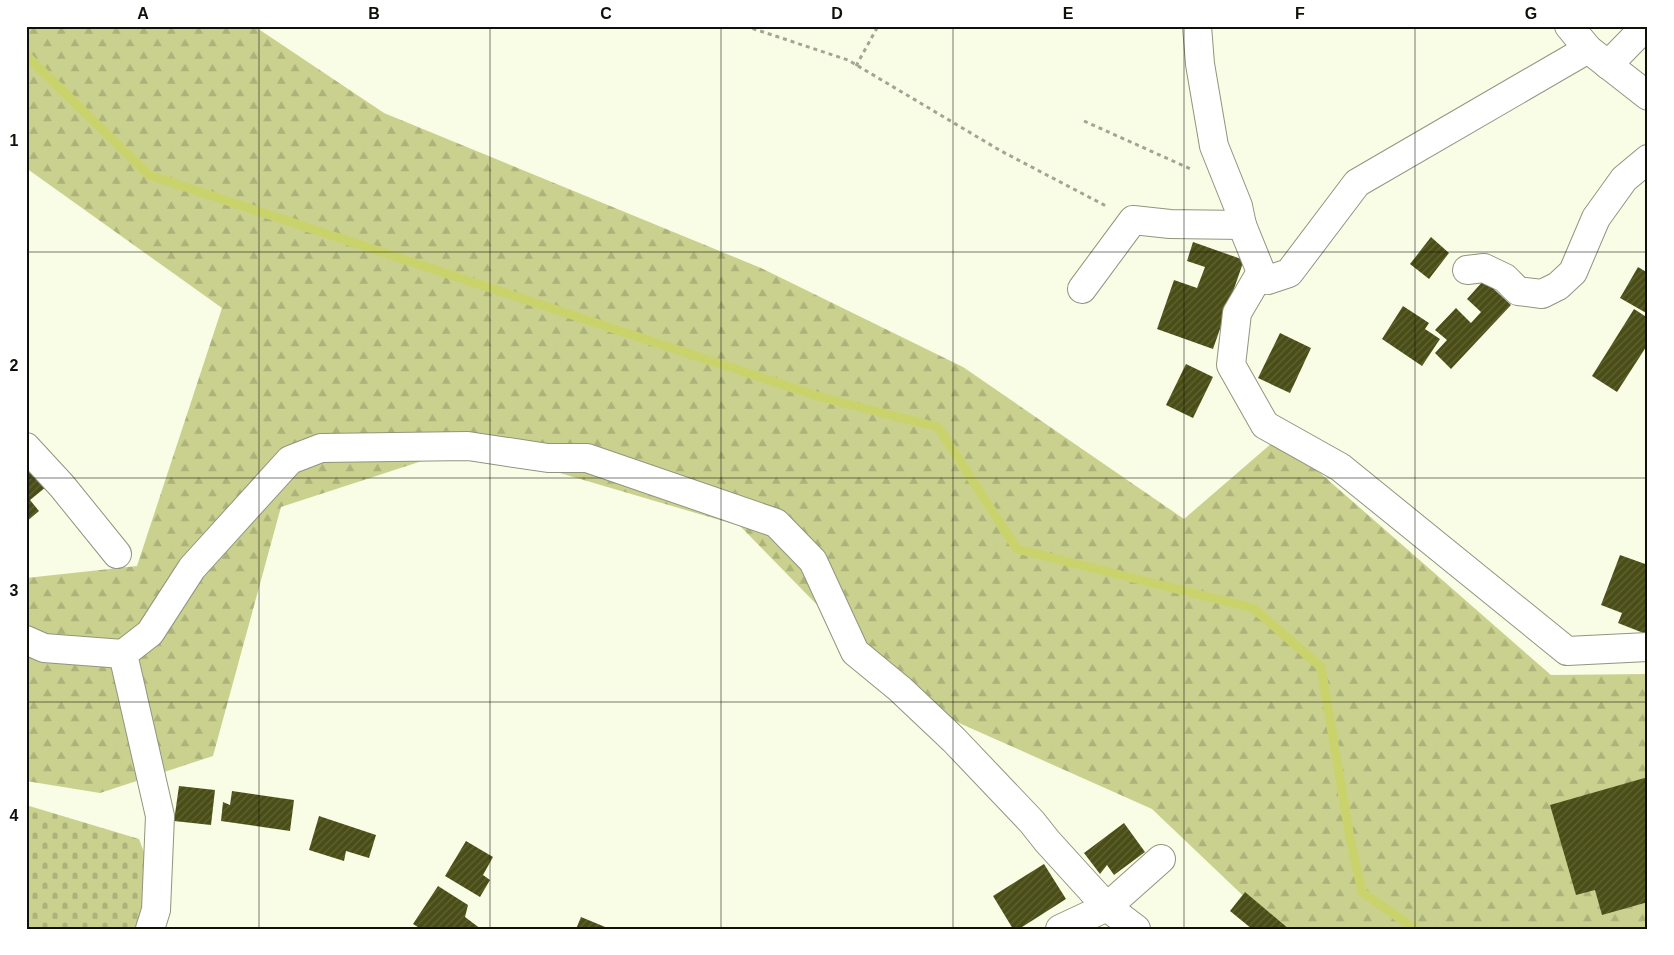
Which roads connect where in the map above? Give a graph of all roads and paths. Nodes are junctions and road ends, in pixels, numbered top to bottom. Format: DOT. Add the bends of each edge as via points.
graph roads {
  1 [pos="745,26"];
  2 [pos="878,26"];
  3 [pos="1196,26"];
  4 [pos="1569,26"];
  5 [pos="1646,26"];
  6 [pos="1598,57"];
  7 [pos="856,66"];
  8 [pos="1648,96"];
  9 [pos="1084,121"];
  10 [pos="1648,159"];
  11 [pos="1230,186"];
  12 [pos="1133,220"];
  13 [pos="1242,225"];
  14 [pos="1467,270"];
  15 [pos="1261,272"];
  16 [pos="1082,289"];
  17 [pos="26,447"];
  18 [pos="117,554"];
  19 [pos="26,640"];
  20 [pos="1648,647"];
  21 [pos="123,654"];
  22 [pos="1160,859"];
  23 [pos="1107,907"];
  24 [pos="150,929"];
  25 [pos="1060,929"];
  26 [pos="1136,929"];
  1 -- 7 [label="path" via="848,60"];
  2 -- 7 [label="path"];
  3 -- 11 [label="street" via="1214,146"];
  4 -- 6 [label="street"];
  5 -- 6 [label="street"];
  6 -- 8 [label="street"];
  6 -- 15 [label="street" via="1357,182 1290,273 1268,280"];
  7 -- 12 [label="path" via="1000,152"];
  9 -- 11 [label="path"];
  10 -- 14 [label="street" via="1624,179 1596,218 1573,272 1558,286 1542,294 1518,291 1505,278 1484,268"];
  11 -- 13 [label="street"];
  12 -- 13 [label="street"];
  12 -- 16 [label="street"];
  13 -- 15 [label="street"];
  15 -- 20 [label="street" via="1237,313 1231,365 1265,425 1340,467 1567,651"];
  17 -- 18 [label="street"];
  19 -- 21 [label="street" via="44,648"];
  21 -- 23 [label="street" via="150,633 192,568 290,460 321,448 468,446 548,458 587,458 776,523 813,561 855,652 954,740"];
  21 -- 24 [label="street" via="160,816 156,910"];
  22 -- 23 [label="street"];
  23 -- 25 [label="street"];
  23 -- 26 [label="street"];
}
